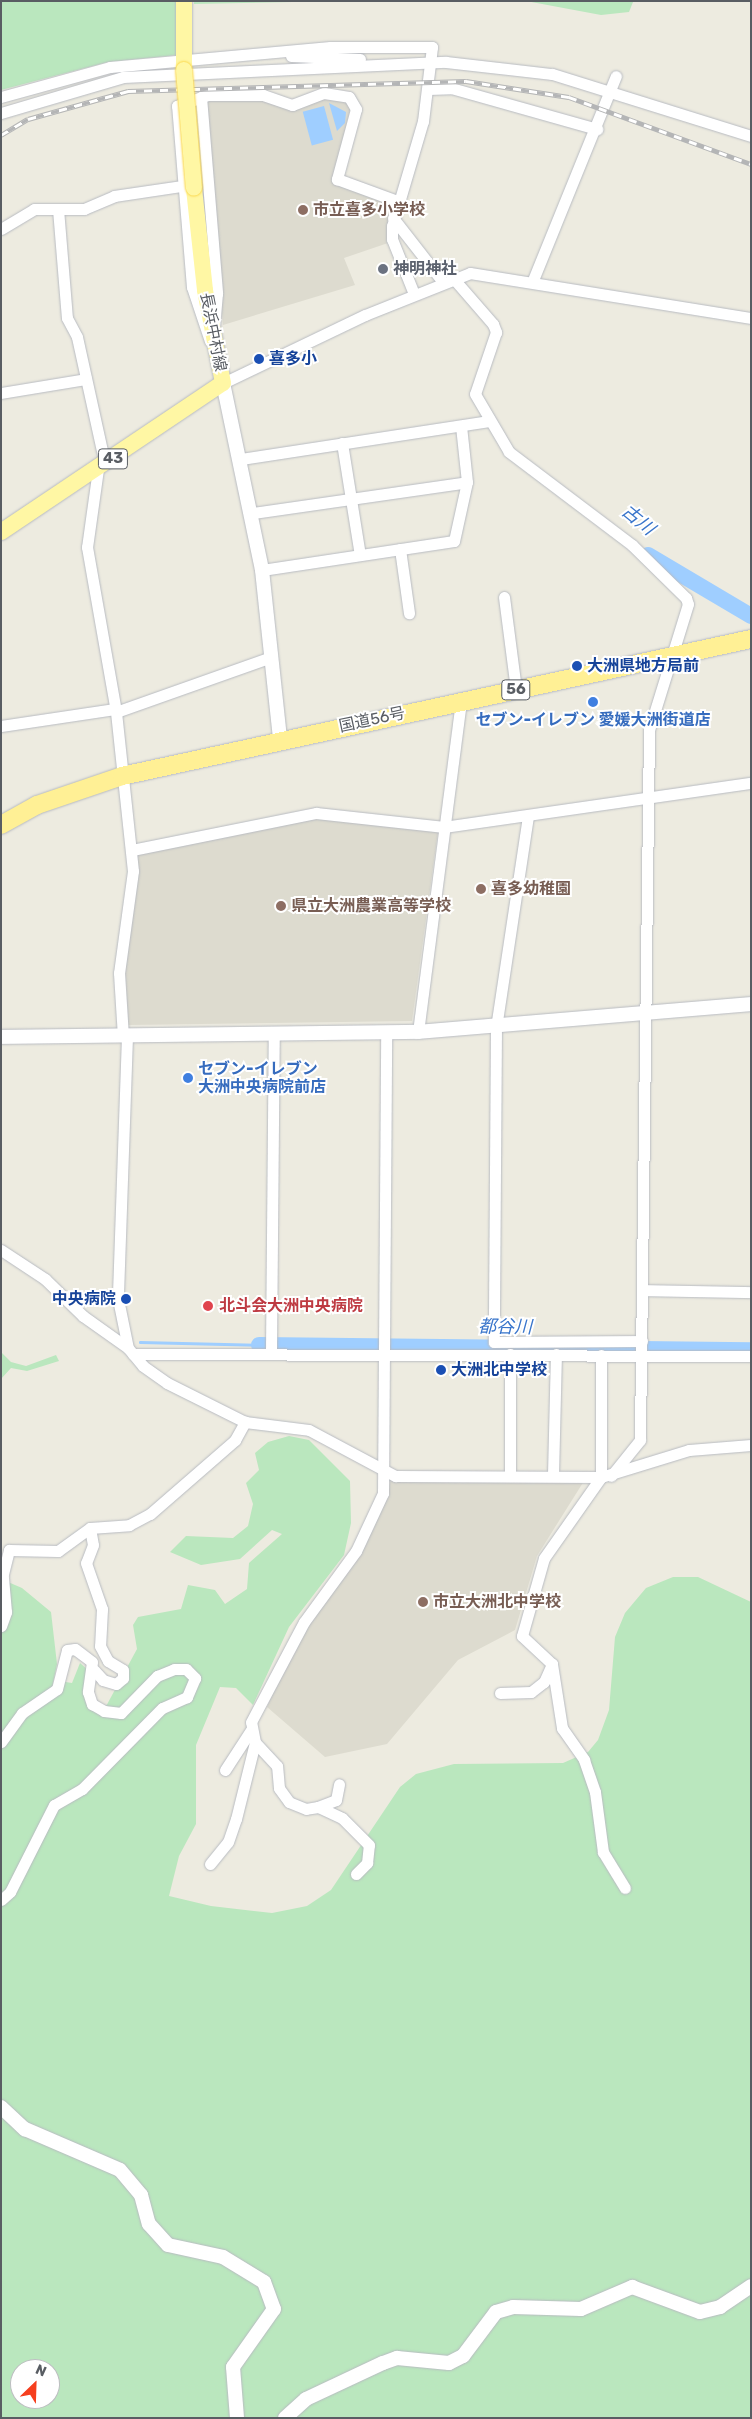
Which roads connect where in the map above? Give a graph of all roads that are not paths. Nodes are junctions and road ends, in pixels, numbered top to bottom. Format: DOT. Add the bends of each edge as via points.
graph roads {
  1 [pos="184,1"];
  2 [pos="263,52"];
  3 [pos="184,58"];
  4 [pos="431,63"];
  5 [pos="392,64"];
  6 [pos="616,76"];
  7 [pos="428,89"];
  8 [pos="611,91"];
  9 [pos="1,97"];
  10 [pos="201,97"];
  11 [pos="1,113"];
  12 [pos="597,129"];
  13 [pos="751,136"];
  14 [pos="188,187"];
  15 [pos="397,201"];
  16 [pos="58,209"];
  17 [pos="393,218"];
  18 [pos="1,229"];
  19 [pos="448,280"];
  20 [pos="533,280"];
  21 [pos="205,288"];
  22 [pos="414,294"];
  23 [pos="751,318"];
  24 [pos="216,352"];
  25 [pos="86,379"];
  26 [pos="223,383"];
  27 [pos="1,392"];
  28 [pos="489,421"];
  29 [pos="461,426"];
  30 [pos="342,443"];
  31 [pos="241,459"];
  32 [pos="101,467"];
  33 [pos="466,482"];
  34 [pos="351,499"];
  35 [pos="253,513"];
  36 [pos="1,532"];
  37 [pos="400,549"];
  38 [pos="360,555"];
  39 [pos="262,570"];
  40 [pos="504,597"];
  41 [pos="409,613"];
  42 [pos="751,639"];
  43 [pos="271,657"];
  44 [pos="670,658"];
  45 [pos="516,690"];
  46 [pos="461,702"];
  47 [pos="115,711"];
  48 [pos="1,726"];
  49 [pos="280,739"];
  50 [pos="122,776"];
  51 [pos="751,783"];
  52 [pos="647,798"];
  53 [pos="528,816"];
  54 [pos="1,825"];
  55 [pos="444,827"];
  56 [pos="132,850"];
  57 [pos="751,1004"];
  58 [pos="644,1010"];
  59 [pos="496,1027"];
  60 [pos="418,1032"];
  61 [pos="274,1033"];
  62 [pos="386,1033"];
  63 [pos="125,1036"];
  64 [pos="1,1037"];
  65 [pos="1,1250"];
  66 [pos="643,1290"];
  67 [pos="751,1292"];
  68 [pos="271,1347"];
  69 [pos="494,1347"];
  70 [pos="384,1348"];
  71 [pos="642,1348"];
  72 [pos="130,1351"];
  73 [pos="510,1354"];
  74 [pos="556,1354"];
  75 [pos="601,1354"];
  76 [pos="751,1356"];
  77 [pos="245,1422"];
  78 [pos="751,1445"];
  79 [pos="383,1470"];
  80 [pos="510,1474"];
  81 [pos="553,1475"];
  82 [pos="606,1476"];
  83 [pos="90,1528"];
  84 [pos="2,1574"];
  85 [pos="1,1626"];
  86 [pos="552,1664"];
  87 [pos="94,1670"];
  88 [pos="500,1693"];
  89 [pos="251,1730"];
  90 [pos="1,1742"];
  91 [pos="255,1742"];
  92 [pos="225,1770"];
  93 [pos="338,1784"];
  94 [pos="318,1807"];
  95 [pos="210,1864"];
  96 [pos="356,1874"];
  97 [pos="625,1888"];
  98 [pos="1,1900"];
  99 [pos="1,2107"];
  100 [pos="751,2286"];
  101 [pos="237,2418"];
  102 [pos="284,2418"];
  1 -- 3 [label="main road, 長浜中村線"];
  2 -- 3 [label="street"];
  2 -- 4 [label="street" via="432,47"];
  2 -- 5 [label="street"];
  3 -- 9 [label="street" via="110,68"];
  3 -- 14 [label="main road, 長浜中村線, bridge"];
  4 -- 5 [label="street"];
  4 -- 7 [label="street"];
  4 -- 8 [label="street" via="499,65"];
  5 -- 11 [label="street" via="123,77"];
  6 -- 8 [label="street"];
  7 -- 12 [label="street" via="451,88"];
  7 -- 15 [label="street" via="423,121"];
  8 -- 12 [label="street"];
  8 -- 13 [label="street"];
  10 -- 14 [label="street" via="175,108"];
  10 -- 15 [label="street" via="263,95 292,105 324,93 349,97 356,108 337,179"];
  10 -- 21 [label="street"];
  12 -- 20 [label="street"];
  14 -- 16 [label="street" via="114,196 84,208"];
  14 -- 21 [label="main road, 長浜中村線"];
  15 -- 17 [label="street"];
  16 -- 18 [label="street" via="28,212"];
  16 -- 25 [label="street" via="67,318 77,337"];
  17 -- 19 [label="street"];
  17 -- 22 [label="street" via="392,239"];
  19 -- 20 [label="street" via="480,272"];
  19 -- 22 [label="street"];
  19 -- 28 [label="street" via="496,332 475,394"];
  20 -- 23 [label="street"];
  21 -- 24 [label="street"];
  21 -- 24 [label="main road, 長浜中村線"];
  22 -- 26 [label="street"];
  24 -- 26 [label="main road, 長浜中村線"];
  25 -- 27 [label="street"];
  25 -- 32 [label="street"];
  26 -- 31 [label="street"];
  26 -- 32 [label="main road, 長浜中村線 / 43"];
  28 -- 29 [label="street"];
  28 -- 44 [label="street" via="509,452 632,545 686,598 688,604"];
  29 -- 30 [label="street"];
  29 -- 33 [label="street"];
  30 -- 31 [label="street"];
  30 -- 34 [label="street"];
  31 -- 35 [label="street"];
  32 -- 36 [label="main road, 長浜中村線 / 43"];
  32 -- 47 [label="street" via="87,547"];
  33 -- 34 [label="street"];
  33 -- 37 [label="street" via="454,541"];
  34 -- 35 [label="street"];
  34 -- 38 [label="street"];
  35 -- 39 [label="street"];
  37 -- 38 [label="street"];
  37 -- 41 [label="street"];
  38 -- 39 [label="street"];
  39 -- 43 [label="street"];
  40 -- 45 [label="street"];
  42 -- 44 [label="highway, 国道56号 / 56"];
  43 -- 47 [label="street"];
  43 -- 49 [label="street"];
  44 -- 45 [label="highway, 国道56号 / 56"];
  44 -- 52 [label="street" via="649,730"];
  45 -- 46 [label="highway, 国道56号 / 56"];
  46 -- 49 [label="highway, 国道56号 / 56"];
  46 -- 55 [label="street"];
  47 -- 48 [label="street"];
  47 -- 50 [label="street"];
  49 -- 50 [label="highway, 国道56号 / 56"];
  50 -- 54 [label="highway, 国道56号 / 56" via="37,805"];
  50 -- 56 [label="street"];
  51 -- 52 [label="street"];
  52 -- 53 [label="street"];
  52 -- 58 [label="street"];
  53 -- 55 [label="street"];
  53 -- 59 [label="street"];
  55 -- 56 [label="street" via="316,813"];
  55 -- 60 [label="street"];
  56 -- 63 [label="street" via="119,973"];
  57 -- 58 [label="street"];
  58 -- 59 [label="street"];
  58 -- 66 [label="street"];
  59 -- 60 [label="street"];
  59 -- 69 [label="street"];
  60 -- 62 [label="street"];
  61 -- 62 [label="street"];
  61 -- 63 [label="street"];
  61 -- 68 [label="street"];
  62 -- 70 [label="street"];
  63 -- 64 [label="street"];
  63 -- 72 [label="street" via="117,1273"];
  65 -- 72 [label="street" via="45,1279 82,1316"];
  66 -- 67 [label="street"];
  66 -- 71 [label="street"];
  68 -- 70 [label="street"];
  68 -- 72 [label="street"];
  69 -- 70 [label="street"];
  69 -- 71 [label="street"];
  69 -- 73 [label="street"];
  70 -- 79 [label="street"];
  71 -- 75 [label="street"];
  71 -- 76 [label="street"];
  71 -- 82 [label="street" via="640,1440"];
  72 -- 77 [label="street" via="168,1384"];
  73 -- 74 [label="street"];
  73 -- 80 [label="street"];
  74 -- 75 [label="street"];
  74 -- 81 [label="street"];
  75 -- 82 [label="street"];
  77 -- 79 [label="street" via="309,1430"];
  77 -- 83 [label="street" via="235,1440 150,1514 129,1524"];
  78 -- 82 [label="street" via="688,1450"];
  79 -- 80 [label="street" via="395,1476"];
  79 -- 89 [label="street" via="383,1493 375,1516 287,1650 257,1707"];
  80 -- 81 [label="street"];
  81 -- 82 [label="street"];
  82 -- 86 [label="street" via="544,1558 522,1627 522,1636"];
  83 -- 84 [label="street" via="58,1551 9,1550"];
  83 -- 87 [label="street" via="93,1545 86,1563 102,1609 100,1646 108,1661 123,1670 123,1678 116,1684 104,1680"];
  84 -- 85 [label="street" via="6,1612"];
  86 -- 88 [label="street" via="544,1682 531,1692"];
  86 -- 97 [label="street" via="562,1728 584,1760 595,1792 603,1852"];
  87 -- 90 [label="street" via="86,1654 67,1650 57,1689 22,1713"];
  87 -- 98 [label="street" via="88,1692 92,1704 104,1711 121,1713 157,1676 174,1668 186,1669 195,1678 194,1689 162,1708 82,1789 54,1805 10,1892"];
  89 -- 91 [label="street"];
  89 -- 92 [label="street"];
  91 -- 94 [label="street" via="276,1766 279,1788 289,1802 306,1808"];
  91 -- 95 [label="street" via="234,1827"];
  93 -- 94 [label="street" via="336,1800"];
  94 -- 96 [label="street" via="342,1818 369,1845 367,1863"];
  99 -- 101 [label="street" via="25,2130 120,2170 141,2195 150,2224 168,2245 223,2257 264,2282 274,2309 233,2367"];
  100 -- 102 [label="street" via="720,2307 700,2312 632,2287 581,2309 514,2307 496,2312 456,2360 427,2363 396,2358 383,2362 306,2399"];
}
